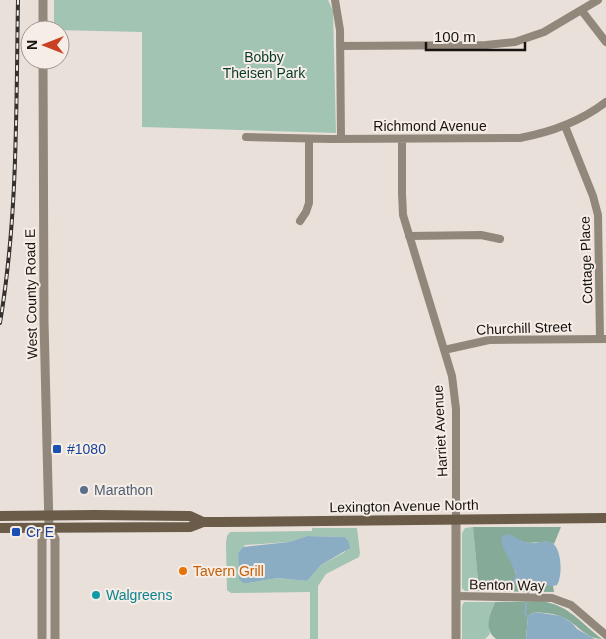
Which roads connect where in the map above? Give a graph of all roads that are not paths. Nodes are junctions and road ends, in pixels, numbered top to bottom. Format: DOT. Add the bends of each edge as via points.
graph roads {
  1 [pos="43,0"];
  2 [pos="336,0"];
  3 [pos="598,0"];
  4 [pos="582,10"];
  5 [pos="42,20"];
  6 [pos="606,42"];
  7 [pos="340,46"];
  8 [pos="43,70"];
  9 [pos="606,102"];
  10 [pos="565,126"];
  11 [pos="246,137"];
  12 [pos="309,139"];
  13 [pos="340,139"];
  14 [pos="402,139"];
  15 [pos="300,221"];
  16 [pos="409,236"];
  17 [pos="500,239"];
  18 [pos="603,339"];
  19 [pos="444,350"];
  20 [pos="0,516"];
  21 [pos="49,516"];
  22 [pos="606,518"];
  23 [pos="456,519"];
  24 [pos="203,522"];
  25 [pos="0,528"];
  26 [pos="49,528"];
  27 [pos="456,596"];
  28 [pos="606,635"];
  29 [pos="42,639"];
  30 [pos="55,639"];
  31 [pos="456,639"];
  1 -- 5 [label="street"];
  2 -- 7 [label="street"];
  3 -- 4 [label="street"];
  4 -- 6 [label="street"];
  4 -- 7 [label="street" via="544,32 516,42"];
  7 -- 13 [label="street"];
  8 -- 21 [label="street, West County Road E"];
  9 -- 10 [label="street, Richmond Avenue"];
  10 -- 14 [label="street, Richmond Avenue" via="520,138"];
  10 -- 18 [label="street, Cottage Place" via="598,215"];
  11 -- 12 [label="street, Richmond Avenue"];
  12 -- 13 [label="street, Richmond Avenue"];
  12 -- 15 [label="street" via="309,203"];
  13 -- 14 [label="street, Richmond Avenue"];
  14 -- 16 [label="street, Harriet Avenue" via="402,204"];
  16 -- 17 [label="street" via="482,235"];
  16 -- 19 [label="street, Harriet Avenue"];
  18 -- 19 [label="street, Churchill Street" via="489,340"];
  19 -- 23 [label="street, Harriet Avenue" via="452,376 456,409"];
  20 -- 21 [label="main road, Lexington Avenue North"];
  21 -- 24 [label="main road, Lexington Avenue North" via="190,516"];
  21 -- 26 [label="street, West County Road E"];
  22 -- 23 [label="main road, Lexington Avenue North"];
  23 -- 24 [label="main road, Lexington Avenue North"];
  23 -- 27 [label="street, Harriet Avenue"];
  24 -- 26 [label="main road, Lexington Avenue North" via="190,527"];
  25 -- 26 [label="main road, Lexington Avenue North"];
  26 -- 29 [label="street, West County Road E" via="42,539"];
  26 -- 30 [label="street, West County Road E" via="55,540"];
  27 -- 28 [label="street, Benton Way" via="552,598 571,605"];
  27 -- 31 [label="street, Harriet Avenue"];
}
